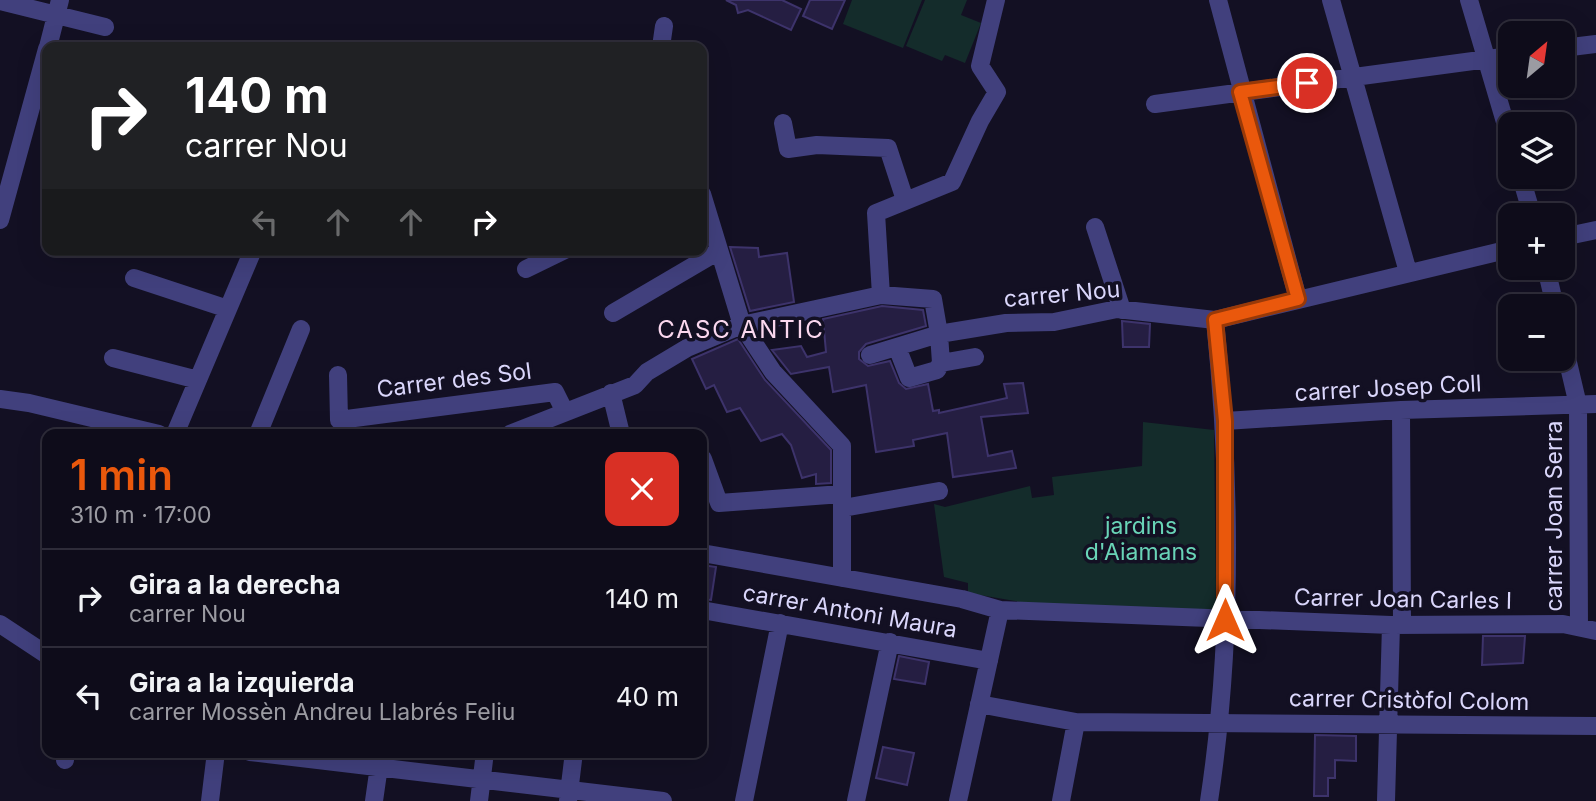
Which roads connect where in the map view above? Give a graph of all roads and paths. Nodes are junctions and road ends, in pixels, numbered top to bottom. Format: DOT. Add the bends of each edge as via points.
graph roads {
  1 [pos="996,0"];
  2 [pos="1218,0"];
  3 [pos="1331,0"];
  4 [pos="1469,0"];
  5 [pos="0,1"];
  6 [pos="59,7"];
  7 [pos="664,26"];
  8 [pos="105,27"];
  9 [pos="49,42"];
  10 [pos="661,42"];
  11 [pos="1596,44"];
  12 [pos="1575,47"];
  13 [pos="1498,57"];
  14 [pos="1487,59"];
  15 [pos="42,66"];
  16 [pos="1352,77"];
  17 [pos="1240,92"];
  18 [pos="1156,104"];
  19 [pos="1502,112"];
  20 [pos="783,122"];
  21 [pos="905,200"];
  22 [pos="707,207"];
  23 [pos="0,220"];
  24 [pos="1095,227"];
  25 [pos="1596,230"];
  26 [pos="1575,234"];
  27 [pos="717,252"];
  28 [pos="1498,252"];
  29 [pos="250,256"];
  30 [pos="553,256"];
  31 [pos="526,269"];
  32 [pos="1408,272"];
  33 [pos="134,278"];
  34 [pos="881,295"];
  35 [pos="1298,299"];
  36 [pos="228,309"];
  37 [pos="1122,310"];
  38 [pos="613,313"];
  39 [pos="1215,320"];
  40 [pos="742,325"];
  41 [pos="301,329"];
  42 [pos="939,334"];
  43 [pos="897,347"];
  44 [pos="870,355"];
  45 [pos="975,357"];
  46 [pos="113,358"];
  47 [pos="941,363"];
  48 [pos="1574,371"];
  49 [pos="338,375"];
  50 [pos="198,380"];
  51 [pos="611,393"];
  52 [pos="0,399"];
  53 [pos="1587,405"];
  54 [pos="564,410"];
  55 [pos="1401,410"];
  56 [pos="1225,421"];
  57 [pos="132,429"];
  58 [pos="177,429"];
  59 [pos="260,429"];
  60 [pos="521,429"];
  61 [pos="620,429"];
  62 [pos="707,470"];
  63 [pos="939,491"];
  64 [pos="842,501"];
  65 [pos="707,554"];
  66 [pos="842,578"];
  67 [pos="1000,610"];
  68 [pos="707,611"];
  69 [pos="1225,620"];
  70 [pos="780,623"];
  71 [pos="0,624"];
  72 [pos="1397,625"];
  73 [pos="1588,629"];
  74 [pos="890,642"];
  75 [pos="42,652"];
  76 [pos="989,661"];
  77 [pos="979,704"];
  78 [pos="1076,722"];
  79 [pos="1221,723"];
  80 [pos="1388,724"];
  81 [pos="1596,726"];
  82 [pos="215,758"];
  83 [pos="337,758"];
  84 [pos="484,758"];
  85 [pos="573,758"];
  86 [pos="380,761"];
  87 [pos="482,780"];
  88 [pos="568,796"];
  89 [pos="210,801"];
  90 [pos="374,801"];
  91 [pos="479,801"];
  92 [pos="663,801"];
  93 [pos="744,801"];
  94 [pos="856,801"];
  95 [pos="957,801"];
  96 [pos="1061,801"];
  97 [pos="1209,801"];
  98 [pos="1387,801"];
  1 -- 21 [label="street" via="979,66 997,92 953,182"];
  2 -- 17 [label="street"];
  3 -- 16 [label="street"];
  4 -- 14 [label="street"];
  5 -- 6 [label="street"];
  6 -- 8 [label="street"];
  6 -- 9 [label="street"];
  7 -- 10 [label="street"];
  11 -- 12 [label="street"];
  13 -- 14 [label="street"];
  14 -- 16 [label="street"];
  14 -- 19 [label="street"];
  15 -- 23 [label="street"];
  16 -- 17 [label="street"];
  16 -- 32 [label="street"];
  17 -- 18 [label="street"];
  17 -- 35 [label="street"];
  20 -- 21 [label="street" via="788,149 817,145 888,148"];
  21 -- 34 [label="street" via="876,213"];
  22 -- 27 [label="street"];
  24 -- 37 [label="street"];
  25 -- 26 [label="street"];
  27 -- 38 [label="street"];
  27 -- 40 [label="street"];
  28 -- 32 [label="street, carrer Nou"];
  29 -- 36 [label="street"];
  30 -- 31 [label="street"];
  32 -- 35 [label="street, carrer Nou"];
  33 -- 36 [label="street"];
  34 -- 40 [label="street"];
  34 -- 42 [label="street" via="933,299"];
  35 -- 39 [label="street, carrer Nou"];
  36 -- 50 [label="street"];
  37 -- 39 [label="street, carrer Nou"];
  37 -- 42 [label="street, carrer Nou"];
  39 -- 56 [label="street"];
  40 -- 51 [label="street" via="687,348 635,385"];
  40 -- 64 [label="street" via="773,372 842,446"];
  41 -- 59 [label="street"];
  42 -- 43 [label="street, carrer Nou"];
  42 -- 47 [label="street"];
  43 -- 44 [label="street, carrer Nou"];
  43 -- 47 [label="street" via="909,377 937,370"];
  45 -- 47 [label="street"];
  46 -- 50 [label="street"];
  48 -- 53 [label="street, carrer Joan Serra"];
  49 -- 54 [label="street, Carrer des Sol" via="339,420 555,392"];
  50 -- 58 [label="street"];
  51 -- 54 [label="street"];
  51 -- 61 [label="street"];
  52 -- 57 [label="street"];
  53 -- 55 [label="street, carrer Josep Coll"];
  53 -- 73 [label="street, carrer Joan Serra"];
  54 -- 60 [label="street"];
  55 -- 56 [label="street, carrer Josep Coll"];
  55 -- 72 [label="street"];
  56 -- 69 [label="street"];
  62 -- 64 [label="street" via="719,503"];
  63 -- 64 [label="street"];
  64 -- 66 [label="street"];
  65 -- 66 [label="street, Carrer Joan Carles I"];
  66 -- 67 [label="street, Carrer Joan Carles I"];
  67 -- 69 [label="street, Carrer Joan Carles I"];
  67 -- 76 [label="street"];
  68 -- 70 [label="street, carrer Antoni Maura"];
  69 -- 72 [label="street, Carrer Joan Carles I"];
  69 -- 79 [label="street"];
  70 -- 74 [label="street, carrer Antoni Maura"];
  70 -- 93 [label="street"];
  71 -- 75 [label="street"];
  72 -- 73 [label="street, Carrer Joan Carles I" via="1563,624"];
  72 -- 80 [label="street"];
  74 -- 76 [label="street, carrer Antoni Maura"];
  74 -- 94 [label="street"];
  76 -- 77 [label="street"];
  77 -- 78 [label="street, carrer Cristòfol Colom"];
  77 -- 95 [label="street"];
  78 -- 79 [label="street, carrer Cristòfol Colom"];
  78 -- 96 [label="street"];
  79 -- 80 [label="street, carrer Cristòfol Colom"];
  79 -- 97 [label="street"];
  80 -- 81 [label="street, carrer Cristòfol Colom"];
  80 -- 98 [label="street"];
  82 -- 89 [label="street"];
  83 -- 86 [label="street"];
  84 -- 87 [label="street"];
  85 -- 88 [label="street"];
  86 -- 87 [label="street"];
  86 -- 90 [label="street"];
  87 -- 88 [label="street"];
  87 -- 91 [label="street"];
  88 -- 92 [label="street"];
}
